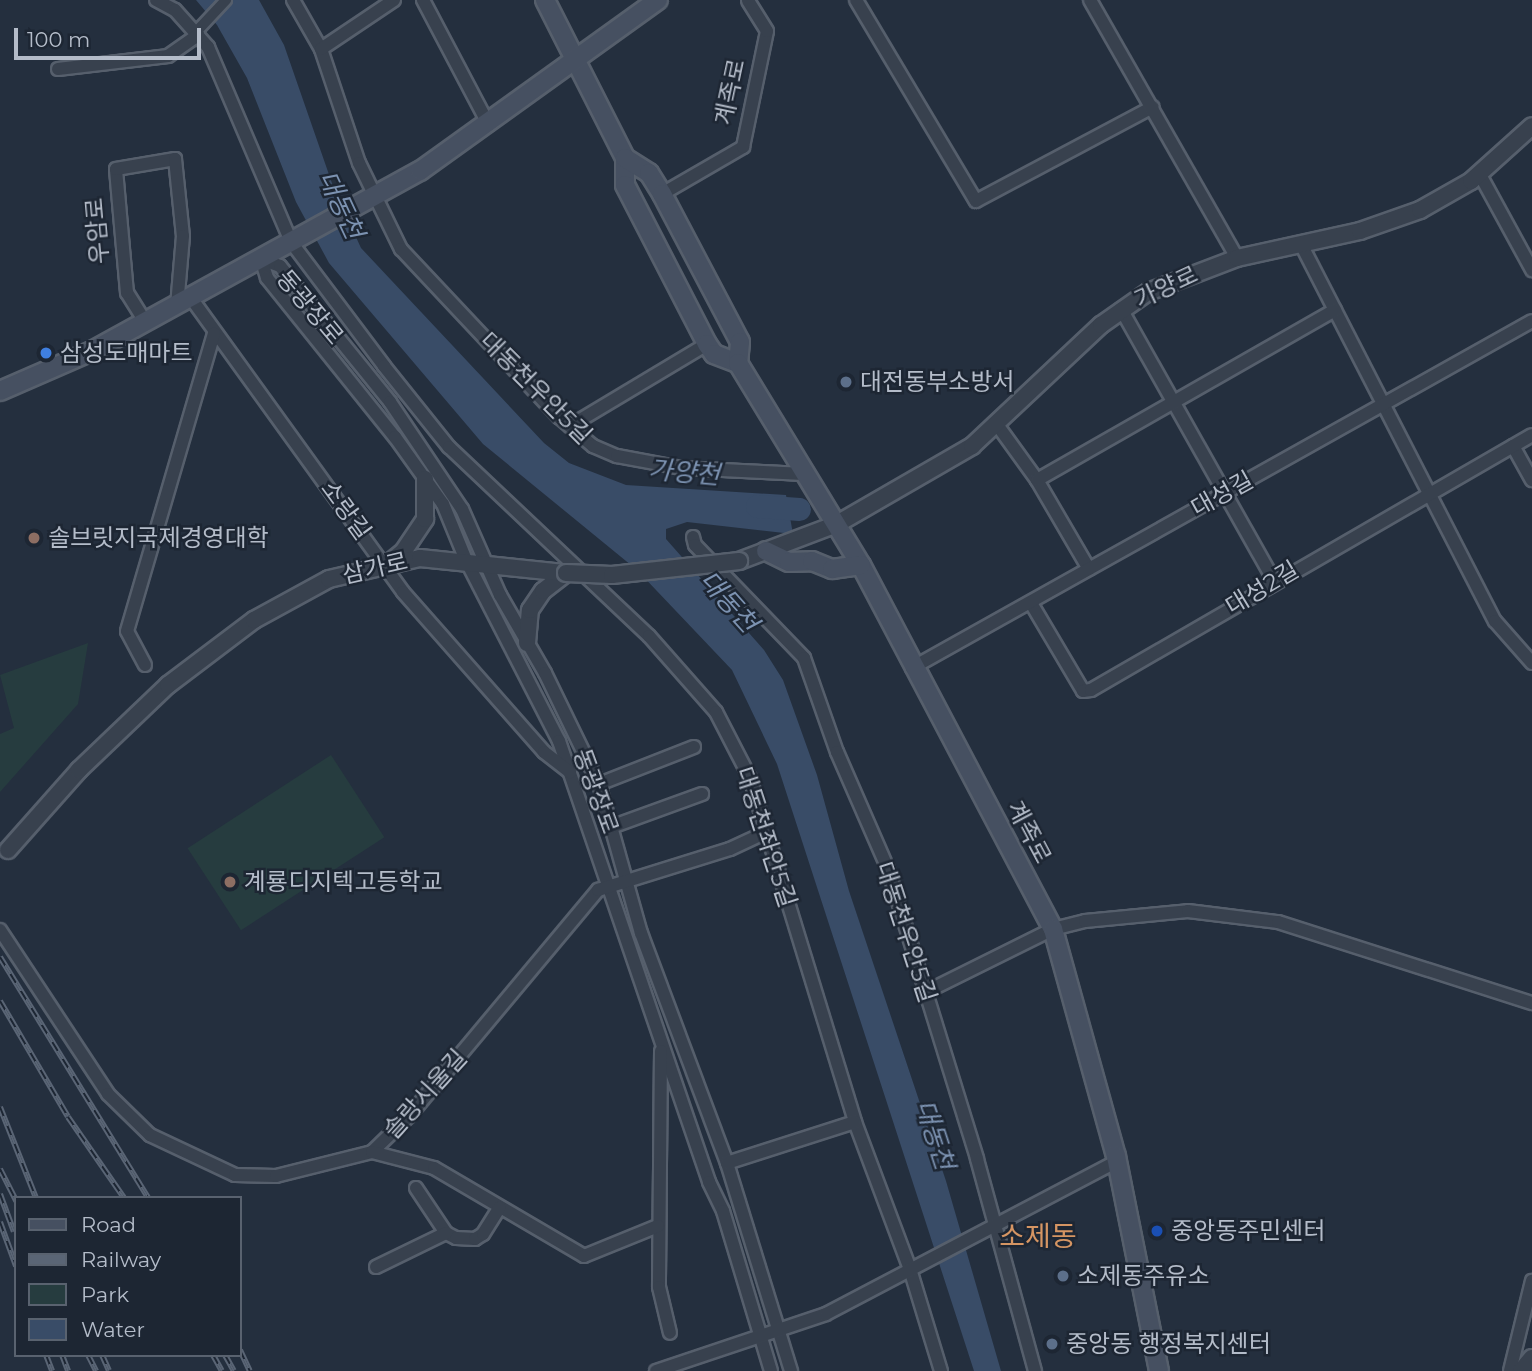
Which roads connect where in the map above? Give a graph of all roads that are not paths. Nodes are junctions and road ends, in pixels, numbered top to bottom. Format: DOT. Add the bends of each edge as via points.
graph roads {
  1 [pos="156,0"];
  2 [pos="226,0"];
  3 [pos="293,0"];
  4 [pos="394,0"];
  5 [pos="423,0"];
  6 [pos="545,0"];
  7 [pos="658,0"];
  8 [pos="748,0"];
  9 [pos="856,0"];
  10 [pos="1090,0"];
  11 [pos="198,32"];
  12 [pos="321,49"];
  13 [pos="572,58"];
  14 [pos="58,69"];
  15 [pos="1153,107"];
  16 [pos="489,125"];
  17 [pos="1532,126"];
  18 [pos="625,158"];
  19 [pos="1479,173"];
  20 [pos="662,194"];
  21 [pos="372,196"];
  22 [pos="291,242"];
  23 [pos="1301,244"];
  24 [pos="1237,258"];
  25 [pos="261,259"];
  26 [pos="1532,270"];
  27 [pos="184,302"];
  28 [pos="1121,309"];
  29 [pos="1335,310"];
  30 [pos="1532,321"];
  31 [pos="146,323"];
  32 [pos="214,333"];
  33 [pos="707,344"];
  34 [pos="738,363"];
  35 [pos="0,391"];
  36 [pos="1171,400"];
  37 [pos="1384,403"];
  38 [pos="570,426"];
  39 [pos="998,426"];
  40 [pos="1532,435"];
  41 [pos="1513,446"];
  42 [pos="804,474"];
  43 [pos="425,479"];
  44 [pos="1037,480"];
  45 [pos="1532,480"];
  46 [pos="1428,491"];
  47 [pos="1224,493"];
  48 [pos="837,524"];
  49 [pos="693,537"];
  50 [pos="766,551"];
  51 [pos="466,560"];
  52 [pos="484,562"];
  53 [pos="386,565"];
  54 [pos="861,565"];
  55 [pos="1089,569"];
  56 [pos="566,573"];
  57 [pos="1274,580"];
  58 [pos="1031,603"];
  59 [pos="527,643"];
  60 [pos="1532,663"];
  61 [pos="145,665"];
  62 [pos="912,668"];
  63 [pos="694,747"];
  64 [pos="570,772"];
  65 [pos="599,784"];
  66 [pos="702,794"];
  67 [pos="611,827"];
  68 [pos="766,832"];
  69 [pos="8,850"];
  70 [pos="626,881"];
  71 [pos="609,886"];
  72 [pos="0,929"];
  73 [pos="1053,929"];
  74 [pos="926,992"];
  75 [pos="1532,1003"];
  76 [pos="662,1043"];
  77 [pos="855,1122"];
  78 [pos="372,1152"];
  79 [pos="1117,1161"];
  80 [pos="727,1163"];
  81 [pos="416,1188"];
  82 [pos="499,1208"];
  83 [pos="657,1226"];
  84 [pos="990,1228"];
  85 [pos="446,1233"];
  86 [pos="376,1267"];
  87 [pos="914,1267"];
  88 [pos="1532,1281"];
  89 [pos="778,1331"];
  90 [pos="670,1333"];
  91 [pos="760,1337"];
  92 [pos="1532,1358"];
  93 [pos="656,1371"];
  94 [pos="771,1371"];
  95 [pos="791,1371"];
  96 [pos="941,1371"];
  97 [pos="1035,1371"];
  98 [pos="1159,1371"];
  99 [pos="1510,1371"];
  100 [pos="1521,1371"];
  1 -- 11 [label="street, 대동천좌안5길" via="175,10"];
  2 -- 11 [label="street"];
  3 -- 12 [label="street, 대동천우안5길"];
  4 -- 12 [label="street"];
  5 -- 16 [label="street"];
  6 -- 13 [label="main road, 계족로"];
  7 -- 13 [label="main road"];
  8 -- 20 [label="street, 계족로" via="767,31 743,147"];
  9 -- 15 [label="street" via="976,201"];
  10 -- 15 [label="street"];
  11 -- 14 [label="street" via="168,56"];
  11 -- 22 [label="street, 대동천좌안5길" via="229,89"];
  12 -- 21 [label="street, 대동천우안5길"];
  13 -- 16 [label="main road"];
  13 -- 18 [label="main road, 계족로"];
  15 -- 24 [label="street"];
  16 -- 21 [label="main road" via="421,171"];
  17 -- 19 [label="street, 가양로"];
  18 -- 20 [label="main road, 계족로" via="649,173"];
  18 -- 33 [label="main road, 계족로" via="625,184"];
  19 -- 23 [label="street, 가양로" via="1420,210 1360,231"];
  19 -- 26 [label="street"];
  20 -- 34 [label="main road, 계족로" via="740,342"];
  21 -- 22 [label="main road"];
  21 -- 38 [label="street, 대동천우안5길" via="401,249"];
  22 -- 25 [label="main road"];
  22 -- 68 [label="street, 대동천좌안5길" via="449,447 703,693 746,768"];
  23 -- 24 [label="street, 가양로"];
  23 -- 29 [label="street"];
  24 -- 28 [label="street, 가양로" via="1148,292"];
  25 -- 27 [label="main road"];
  25 -- 43 [label="street, 동광장로" via="267,278"];
  25 -- 52 [label="street, 동광장로" via="280,266 390,402 462,509"];
  27 -- 31 [label="main road"];
  27 -- 31 [label="street, 우암로" via="175,159 116,169 127,293"];
  27 -- 32 [label="street, 소랑길"];
  28 -- 36 [label="street"];
  28 -- 39 [label="street, 가양로" via="1067,354"];
  29 -- 36 [label="street"];
  29 -- 37 [label="street"];
  30 -- 37 [label="street, 대성길"];
  31 -- 35 [label="main road"];
  32 -- 53 [label="street, 소랑길"];
  32 -- 61 [label="street" via="127,631"];
  33 -- 34 [label="main road, 계족로" via="714,354"];
  33 -- 38 [label="street"];
  34 -- 42 [label="main road, 계족로"];
  36 -- 44 [label="street"];
  36 -- 47 [label="street"];
  37 -- 46 [label="street"];
  37 -- 47 [label="street, 대성길"];
  38 -- 42 [label="street, 대동천우안5길" via="593,446 617,456 681,468"];
  39 -- 44 [label="street"];
  39 -- 48 [label="street, 가양로" via="934,471"];
  40 -- 41 [label="street, 대성2길"];
  41 -- 45 [label="street"];
  41 -- 46 [label="street, 대성2길"];
  42 -- 48 [label="main road, 계족로"];
  43 -- 51 [label="street, 동광장로" via="443,504"];
  43 -- 53 [label="street" via="425,519 403,552"];
  44 -- 55 [label="street"];
  46 -- 57 [label="street, 대성2길"];
  46 -- 60 [label="street" via="1495,621"];
  47 -- 55 [label="street, 대성길"];
  47 -- 57 [label="street"];
  48 -- 50 [label="street, 삼가로"];
  48 -- 54 [label="main road, 계족로"];
  49 -- 74 [label="street, 대동천우안5길" via="695,545 804,658 832,739 888,869"];
  50 -- 54 [label="main road" via="789,562 812,561 832,569"];
  50 -- 56 [label="street, 삼가로, bridge" via="738,561 636,573"];
  51 -- 52 [label="street, 삼가로"];
  51 -- 53 [label="street, 삼가로" via="420,558"];
  51 -- 64 [label="street, 동광장로" via="559,741"];
  52 -- 56 [label="street, 삼가로"];
  52 -- 59 [label="street, 동광장로"];
  53 -- 64 [label="street, 소랑길" via="403,592 544,752"];
  53 -- 69 [label="street, 삼가로" via="329,579 283,603 168,685 79,770"];
  54 -- 62 [label="main road, 계족로"];
  55 -- 58 [label="street, 대성길"];
  56 -- 59 [label="street" via="543,591 530,610"];
  57 -- 58 [label="street, 대성2길" via="1083,691"];
  58 -- 62 [label="street, 대성길"];
  59 -- 65 [label="street, 동광장로"];
  62 -- 73 [label="main road, 계족로"];
  63 -- 65 [label="street"];
  64 -- 71 [label="street, 동광장로"];
  65 -- 67 [label="street, 동광장로"];
  66 -- 67 [label="street"];
  67 -- 70 [label="street, 동광장로"];
  68 -- 70 [label="street, 솔랑시울길" via="730,849"];
  68 -- 77 [label="street, 대동천좌안5길"];
  70 -- 71 [label="street, 솔랑시울길"];
  70 -- 80 [label="street, 동광장로"];
  71 -- 76 [label="street, 동광장로"];
  71 -- 78 [label="street, 솔랑시울길" via="598,890 409,1116"];
  72 -- 78 [label="street, 솔랑시울길" via="108,1094 149,1135 235,1175 276,1175"];
  73 -- 74 [label="street"];
  73 -- 75 [label="street" via="1085,921 1188,911 1255,918 1349,942"];
  73 -- 79 [label="main road, 계족로"];
  74 -- 84 [label="street, 대동천우안5길"];
  76 -- 83 [label="street"];
  76 -- 91 [label="street, 동광장로" via="723,1211"];
  77 -- 80 [label="street"];
  77 -- 87 [label="street, 대동천좌안5길"];
  78 -- 82 [label="street" via="434,1168"];
  79 -- 84 [label="street"];
  79 -- 98 [label="main road, 계족로"];
  80 -- 89 [label="street, 동광장로"];
  81 -- 85 [label="street"];
  82 -- 83 [label="street" via="584,1256"];
  82 -- 85 [label="street" via="475,1239"];
  83 -- 90 [label="street" via="659,1287"];
  84 -- 87 [label="street"];
  84 -- 97 [label="street, 대동천우안5길"];
  85 -- 86 [label="street"];
  87 -- 89 [label="street" via="826,1314"];
  87 -- 96 [label="street, 대동천좌안5길"];
  88 -- 99 [label="street"];
  89 -- 91 [label="street"];
  89 -- 95 [label="street, 동광장로"];
  91 -- 93 [label="street"];
  91 -- 94 [label="street, 동광장로"];
  92 -- 100 [label="street"];
}
